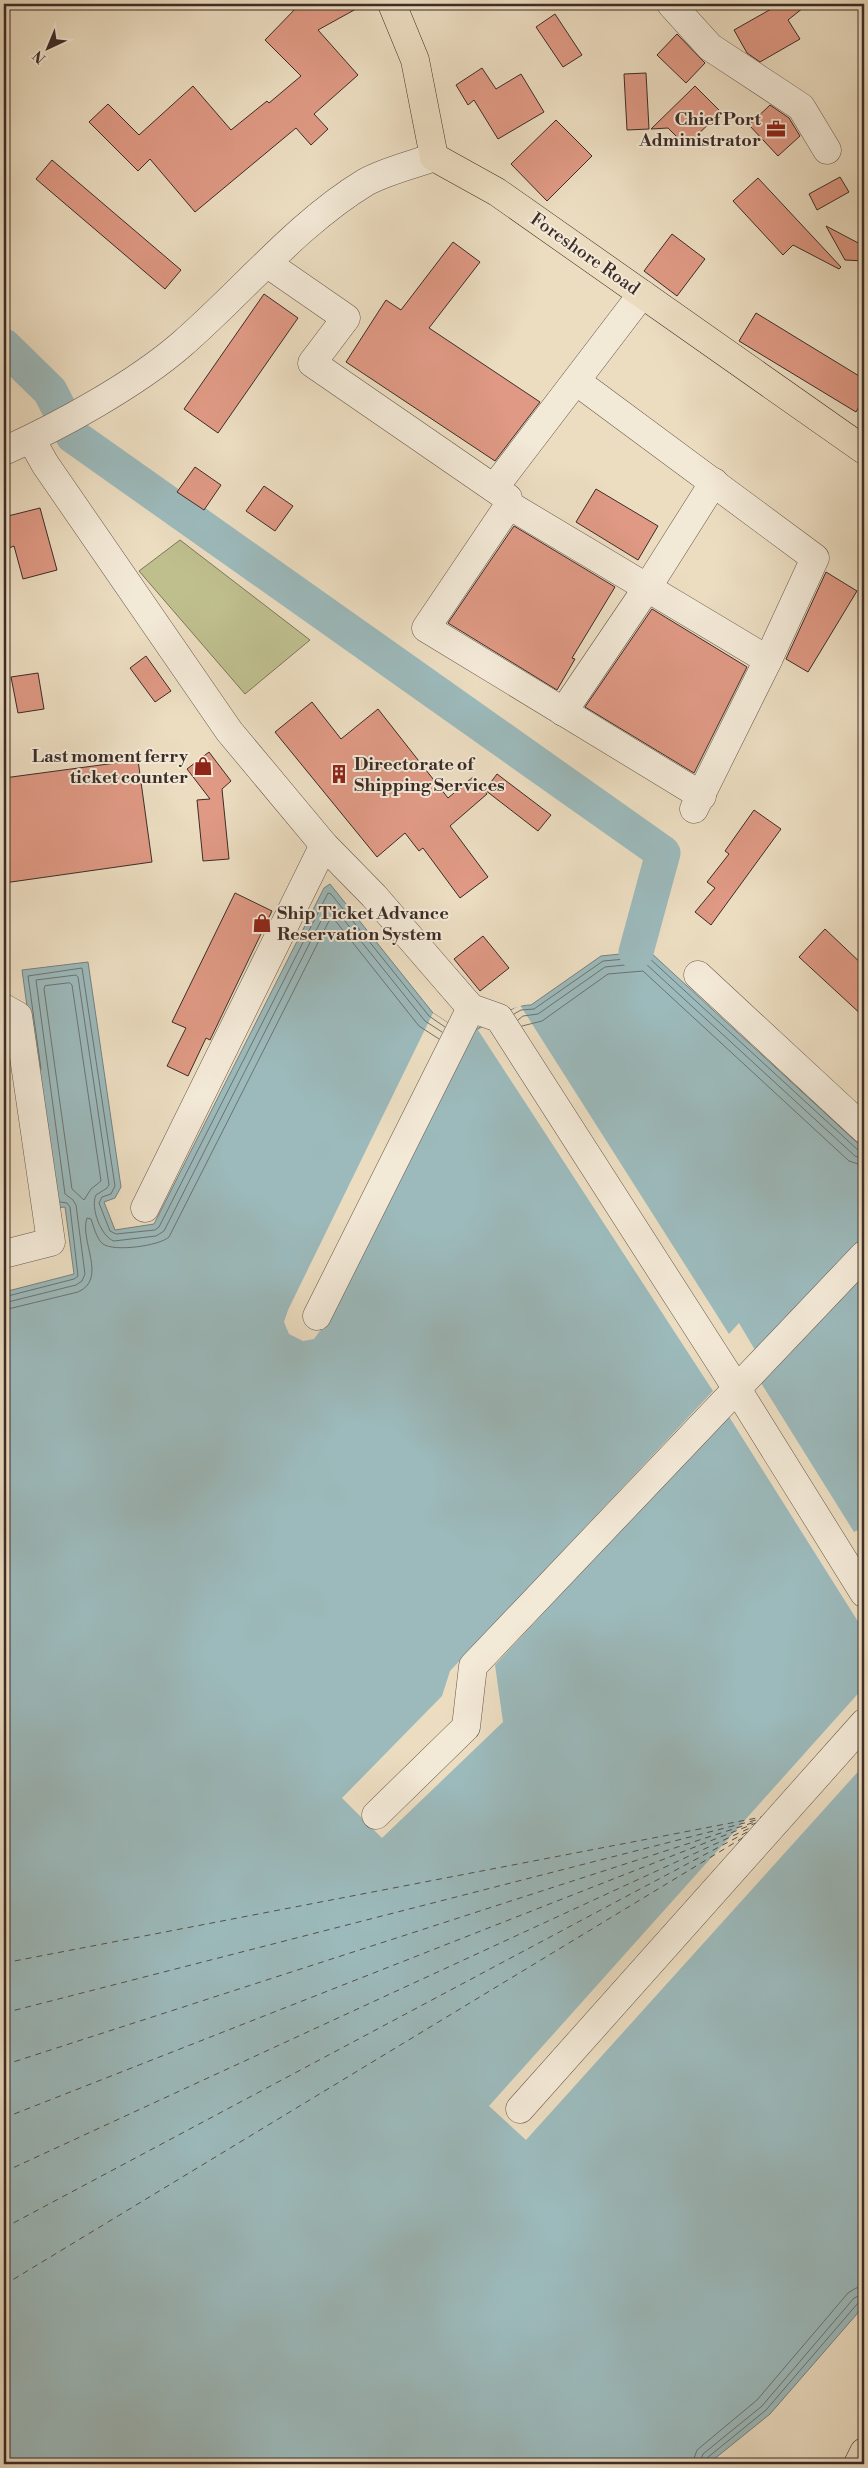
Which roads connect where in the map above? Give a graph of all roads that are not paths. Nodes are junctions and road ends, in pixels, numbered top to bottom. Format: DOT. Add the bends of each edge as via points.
graph roads {
  1 [pos="392,4"];
  2 [pos="671,4"];
  3 [pos="827,150"];
  4 [pos="434,158"];
  5 [pos="268,264"];
  6 [pos="642,294"];
  7 [pos="576,381"];
  8 [pos="39,434"];
  9 [pos="864,450"];
  10 [pos="4,451"];
  11 [pos="714,482"];
  12 [pos="502,496"];
  13 [pos="647,588"];
  14 [pos="768,660"];
  15 [pos="563,712"];
  16 [pos="324,845"];
  17 [pos="698,974"];
  18 [pos="4,1008"];
  19 [pos="471,1008"];
  20 [pos="864,1129"];
  21 [pos="145,1208"];
  22 [pos="4,1254"];
  23 [pos="864,1255"];
  24 [pos="317,1316"];
  25 [pos="737,1389"];
  26 [pos="864,1593"];
  27 [pos="864,1723"];
  28 [pos="376,1815"];
  29 [pos="520,2109"];
  30 [pos="864,2452"];
  31 [pos="858,2464"];
  1 -- 4 [label="main road" via="414,60"];
  2 -- 3 [label="street" via="710,47 801,107"];
  4 -- 5 [label="street" via="368,181 330,206"];
  4 -- 6 [label="main road, Foreshore Road" via="497,192"];
  5 -- 8 [label="street" via="180,346 135,378"];
  5 -- 12 [label="street" via="346,318 312,363"];
  6 -- 7 [label="street"];
  6 -- 9 [label="main road, Foreshore Road"];
  7 -- 11 [label="street"];
  7 -- 12 [label="street"];
  8 -- 10 [label="street"];
  8 -- 16 [label="street" via="45,464 229,731"];
  11 -- 13 [label="street"];
  11 -- 14 [label="street" via="815,558"];
  12 -- 13 [label="street"];
  12 -- 15 [label="street" via="426,628"];
  13 -- 14 [label="street"];
  13 -- 15 [label="street"];
  14 -- 15 [label="street" via="698,803"];
  16 -- 19 [label="street" via="374,896"];
  16 -- 21 [label="street"];
  17 -- 20 [label="street"];
  18 -- 22 [label="street" via="18,1016 51,1242"];
  19 -- 24 [label="street"];
  19 -- 25 [label="street" via="499,1018"];
  23 -- 25 [label="street"];
  25 -- 26 [label="street"];
  25 -- 28 [label="street" via="473,1666 466,1727"];
  27 -- 29 [label="street"];
  30 -- 31 [label="main road"];
}
